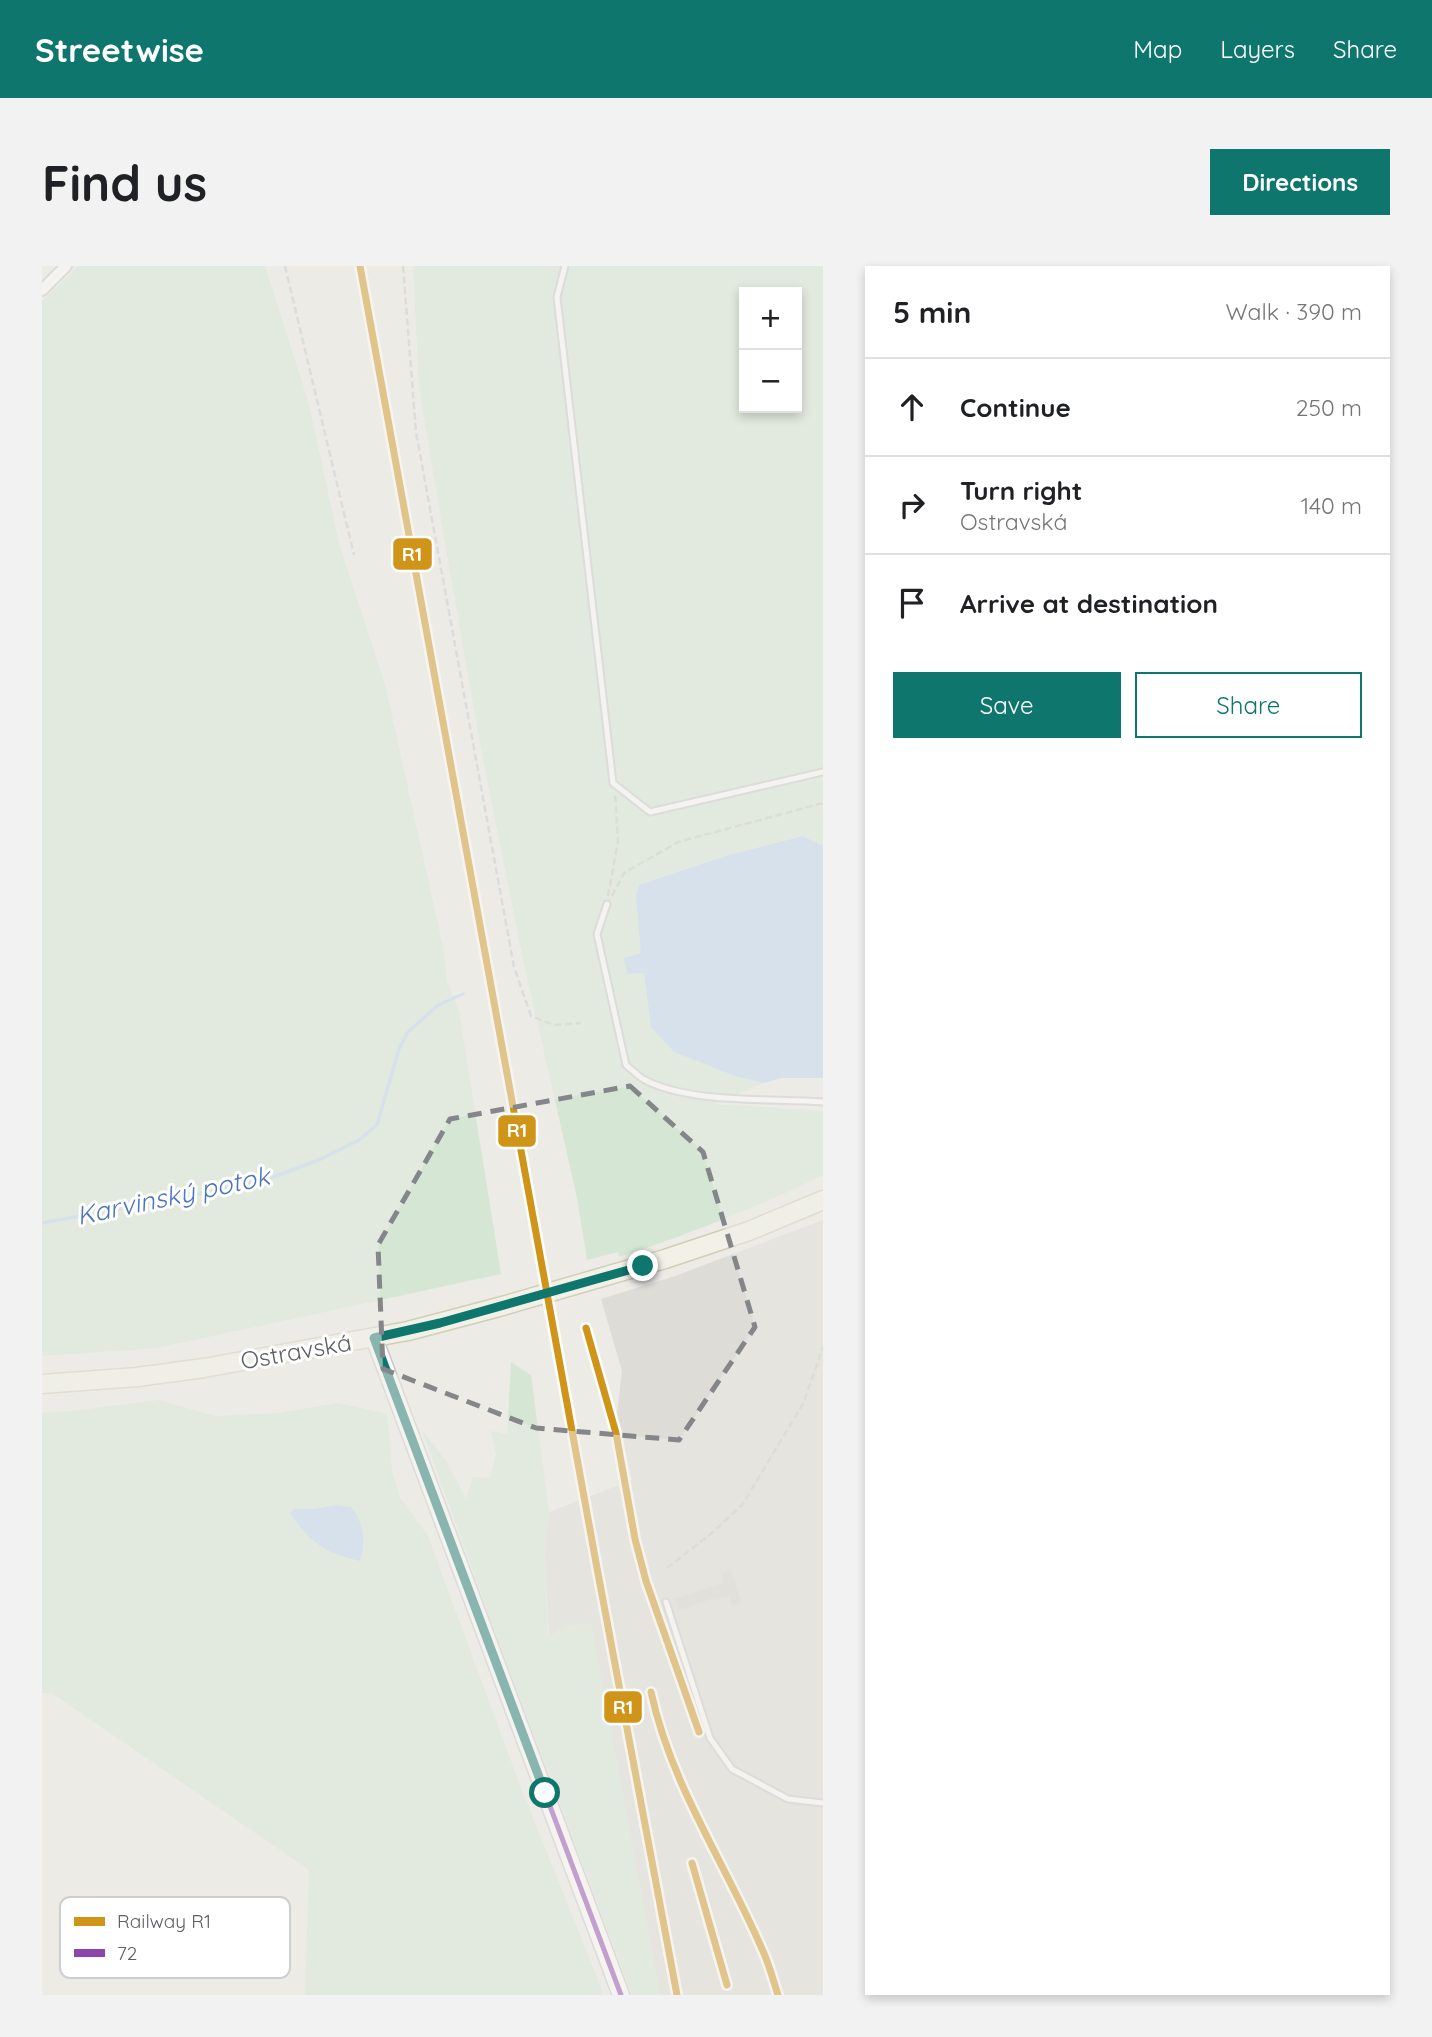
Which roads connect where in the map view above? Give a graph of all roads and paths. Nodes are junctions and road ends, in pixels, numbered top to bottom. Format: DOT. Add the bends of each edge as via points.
graph roads {
  1 [pos="66,266"];
  2 [pos="285,266"];
  3 [pos="402,266"];
  4 [pos="565,266"];
  5 [pos="42,290"];
  6 [pos="354,555"];
  7 [pos="823,772"];
  8 [pos="614,783"];
  9 [pos="823,803"];
  10 [pos="607,904"];
  11 [pos="581,1023"];
  12 [pos="823,1102"];
  13 [pos="823,1200"];
  14 [pos="374,1338"];
  15 [pos="823,1347"];
  16 [pos="42,1384"];
  17 [pos="667,1568"];
  18 [pos="666,1602"];
  19 [pos="823,1803"];
  20 [pos="621,1995"];
  1 -- 5 [label="street"];
  2 -- 6 [label="path"];
  3 -- 11 [label="path" via="416,432 514,967 531,1016 554,1025"];
  4 -- 8 [label="lane" via="557,297"];
  7 -- 8 [label="lane" via="650,812"];
  8 -- 10 [label="path" via="618,841"];
  9 -- 10 [label="path" via="678,842 624,873"];
  10 -- 12 [label="lane" via="597,934 626,1065 642,1078 683,1093"];
  13 -- 14 [label="main road, Ostravská" via="718,1242 621,1272"];
  14 -- 16 [label="main road, Ostravská" via="204,1368"];
  14 -- 20 [label="street"];
  15 -- 17 [label="path" via="803,1404 742,1505"];
  18 -- 19 [label="lane" via="710,1738 732,1769 788,1799"];
}
